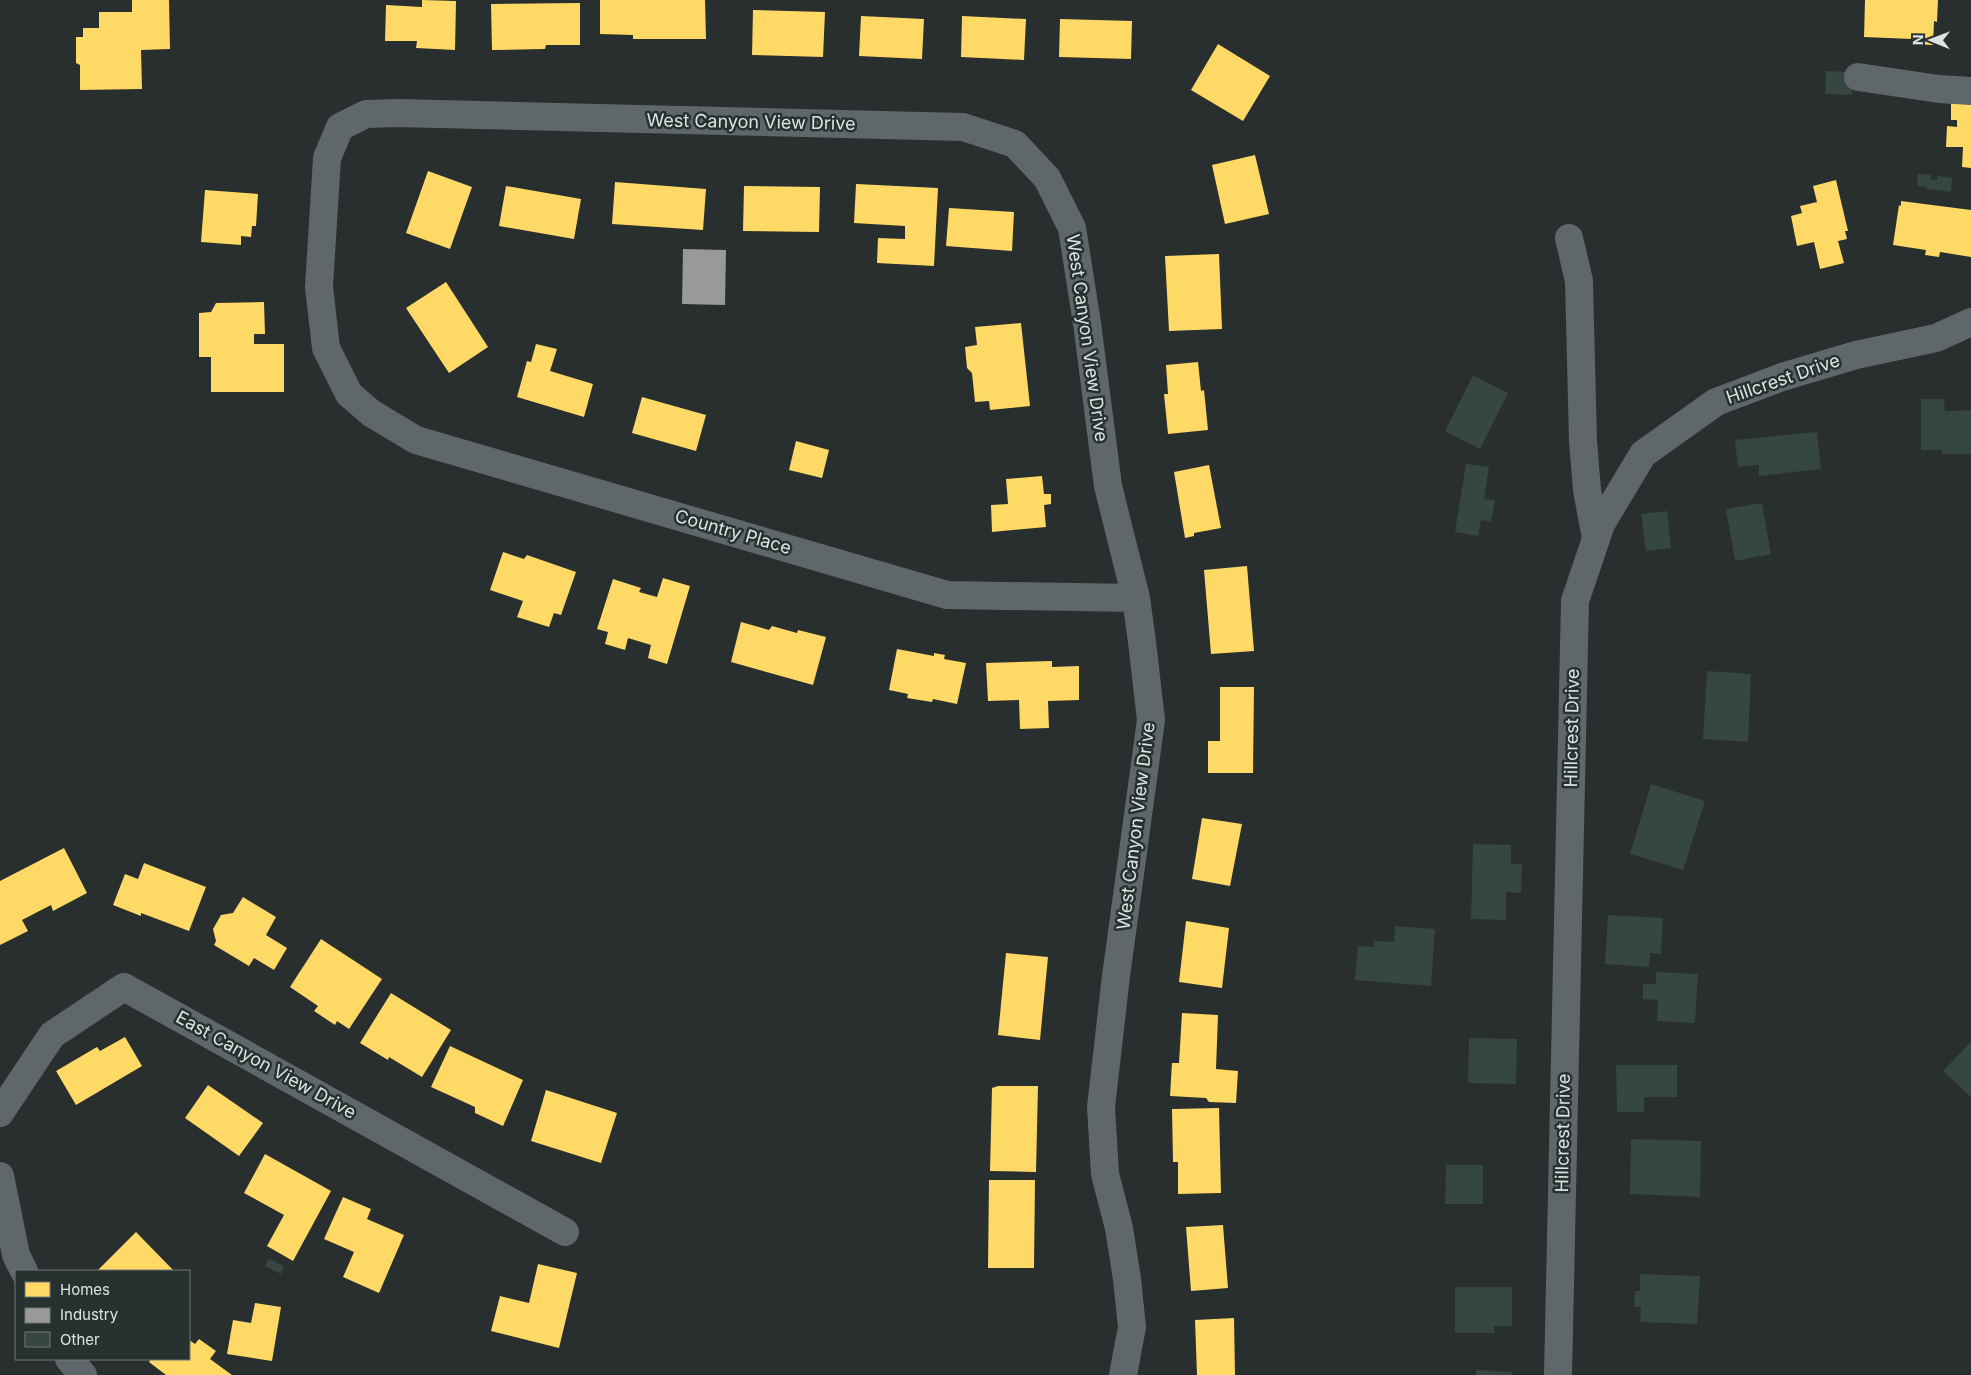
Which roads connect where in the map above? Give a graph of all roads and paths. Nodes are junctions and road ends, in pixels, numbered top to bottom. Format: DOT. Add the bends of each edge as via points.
graph roads {
  1 [pos="1858,77"];
  2 [pos="1971,91"];
  3 [pos="1569,238"];
  4 [pos="1971,322"];
  5 [pos="349,394"];
  6 [pos="1596,538"];
  7 [pos="1136,598"];
  8 [pos="0,1113"];
  9 [pos="0,1176"];
  10 [pos="565,1232"];
  11 [pos="24,1270"];
  12 [pos="70,1360"];
  13 [pos="82,1375"];
  14 [pos="1123,1375"];
  15 [pos="1558,1375"];
  1 -- 2 [label="street"];
  3 -- 6 [label="street" via="1579,281 1583,441 1587,490"];
  4 -- 6 [label="street, Hillcrest Drive" via="1936,338 1856,355 1782,377 1716,402 1642,454"];
  5 -- 7 [label="street, Country Place" via="416,440 947,595"];
  5 -- 7 [label="street, West Canyon View Drive" via="326,348 319,277 327,158 340,128 366,114 963,127 1015,144 1047,178 1072,228 1108,486"];
  6 -- 15 [label="street, Hillcrest Drive" via="1575,602"];
  7 -- 14 [label="street, West Canyon View Drive" via="1151,720 1101,1107 1105,1174 1119,1228 1132,1327"];
  8 -- 10 [label="street, East Canyon View Drive" via="52,1035 124,987"];
  9 -- 11 [label="street" via="16,1255"];
  12 -- 13 [label="street"];
}
